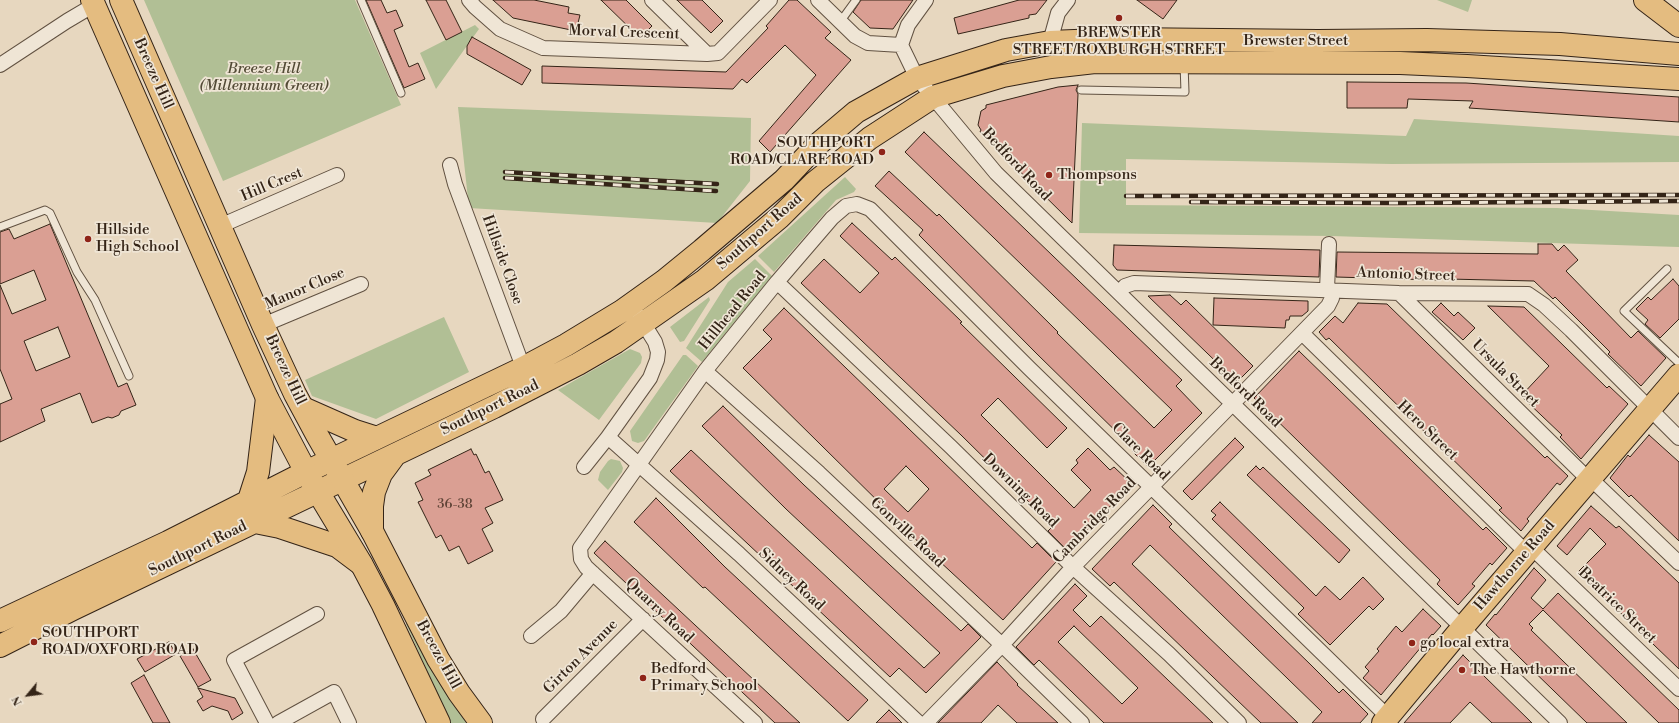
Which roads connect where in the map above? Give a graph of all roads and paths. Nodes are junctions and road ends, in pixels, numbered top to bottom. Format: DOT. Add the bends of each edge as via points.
graph roads {
  1 [pos="121,0"];
  2 [pos="361,0"];
  3 [pos="469,0"];
  4 [pos="652,0"];
  5 [pos="770,0"];
  6 [pos="818,0"];
  7 [pos="856,0"];
  8 [pos="926,0"];
  9 [pos="1068,0"];
  10 [pos="1645,0"];
  11 [pos="93,3"];
  12 [pos="840,22"];
  13 [pos="1677,39"];
  14 [pos="1050,42"];
  15 [pos="901,45"];
  16 [pos="707,54"];
  17 [pos="1184,62"];
  18 [pos="0,65"];
  19 [pos="917,78"];
  20 [pos="1679,79"];
  21 [pos="1080,90"];
  22 [pos="401,93"];
  23 [pos="933,97"];
  24 [pos="450,165"];
  25 [pos="337,175"];
  26 [pos="870,209"];
  27 [pos="220,226"];
  28 [pos="0,227"];
  29 [pos="1329,244"];
  30 [pos="1667,268"];
  31 [pos="777,282"];
  32 [pos="360,284"];
  33 [pos="1330,290"];
  34 [pos="1118,292"];
  35 [pos="1399,293"];
  36 [pos="630,305"];
  37 [pos="644,322"];
  38 [pos="263,325"];
  39 [pos="1302,333"];
  40 [pos="1679,363"];
  41 [pos="523,368"];
  42 [pos="705,371"];
  43 [pos="1679,375"];
  44 [pos="129,376"];
  45 [pos="532,388"];
  46 [pos="267,398"];
  47 [pos="1232,404"];
  48 [pos="302,408"];
  49 [pos="1649,409"];
  50 [pos="608,437"];
  51 [pos="377,438"];
  52 [pos="1679,438"];
  53 [pos="396,454"];
  54 [pos="331,460"];
  55 [pos="638,464"];
  56 [pos="584,467"];
  57 [pos="306,472"];
  58 [pos="1589,478"];
  59 [pos="343,480"];
  60 [pos="1151,487"];
  61 [pos="318,492"];
  62 [pos="249,500"];
  63 [pos="255,522"];
  64 [pos="372,531"];
  65 [pos="1530,550"];
  66 [pos="1679,563"];
  67 [pos="362,565"];
  68 [pos="1074,567"];
  69 [pos="593,573"];
  70 [pos="317,614"];
  71 [pos="643,619"];
  72 [pos="0,621"];
  73 [pos="1462,628"];
  74 [pos="531,636"];
  75 [pos="1002,645"];
  76 [pos="0,646"];
  77 [pos="1679,689"];
  78 [pos="544,719"];
  79 [pos="1385,720"];
  80 [pos="268,723"];
  81 [pos="278,723"];
  82 [pos="349,723"];
  83 [pos="438,723"];
  84 [pos="481,723"];
  85 [pos="755,723"];
  86 [pos="919,723"];
  87 [pos="926,723"];
  88 [pos="1082,723"];
  89 [pos="1239,723"];
  90 [pos="1560,723"];
  1 -- 27 [label="main road, Breeze Hill"];
  2 -- 22 [label="lane"];
  3 -- 16 [label="street, Morval Crescent" via="500,29 543,48"];
  4 -- 16 [label="street"];
  5 -- 16 [label="street, Morval Crescent" via="718,53"];
  6 -- 12 [label="street"];
  7 -- 12 [label="lane"];
  8 -- 15 [label="street" via="908,25"];
  9 -- 14 [label="street" via="1058,13"];
  10 -- 13 [label="main road"];
  11 -- 18 [label="street"];
  11 -- 46 [label="main road, Breeze Hill"];
  12 -- 15 [label="street" via="855,36 868,43"];
  13 -- 14 [label="main road, Brewster Street" via="1560,44 1428,40"];
  14 -- 19 [label="main road, Brewster Street" via="1006,50"];
  15 -- 19 [label="street, Bedford Road"];
  17 -- 20 [label="main road, Brewster Street" via="1393,63"];
  17 -- 21 [label="lane" via="1185,92"];
  17 -- 23 [label="main road, Brewster Street" via="1095,62 1051,67 1003,76"];
  19 -- 23 [label="street, Bedford Road"];
  19 -- 36 [label="main road, Southport Road" via="856,112 817,145 784,180 664,281"];
  23 -- 34 [label="street, Bedford Road" via="996,173"];
  23 -- 37 [label="main road, Southport Road" via="870,138 815,182 780,217 704,280"];
  24 -- 41 [label="street, Hillside Close"];
  25 -- 27 [label="street, Hill Crest"];
  26 -- 31 [label="street, Hillhead Road" via="857,204 841,208"];
  26 -- 60 [label="street, Clare Road"];
  27 -- 38 [label="main road, Breeze Hill"];
  28 -- 44 [label="lane" via="45,210 50,213 77,272 95,300"];
  29 -- 33 [label="street, Cambridge Road"];
  30 -- 40 [label="lane" via="1624,311"];
  31 -- 42 [label="street, Hillhead Road"];
  31 -- 68 [label="street, Downing Road"];
  32 -- 38 [label="street, Manor Close"];
  33 -- 34 [label="street, Antonio Street" via="1134,283"];
  33 -- 35 [label="street, Antonio Street"];
  33 -- 39 [label="street, Cambridge Road" via="1332,298 1328,306"];
  34 -- 47 [label="street, Bedford Road"];
  35 -- 49 [label="street, Antonio Street" via="1528,294 1571,330"];
  35 -- 58 [label="street, Ursula Street"];
  36 -- 37 [label="street"];
  36 -- 41 [label="main road, Southport Road"];
  37 -- 45 [label="main road, Southport Road" via="616,342"];
  37 -- 50 [label="street" via="658,352 655,368"];
  38 -- 48 [label="main road, Breeze Hill"];
  39 -- 47 [label="street, Cambridge Road"];
  39 -- 65 [label="street, Hero Street"];
  41 -- 45 [label="street, Hillside Close"];
  41 -- 51 [label="main road, Southport Road"];
  42 -- 55 [label="street, Hillhead Road"];
  42 -- 75 [label="street, Gonville Road" via="819,473"];
  43 -- 49 [label="main road, Hawthorne Road"];
  45 -- 53 [label="main road, Southport Road"];
  46 -- 57 [label="main road, Breeze Hill"];
  46 -- 62 [label="main road" via="258,472"];
  47 -- 60 [label="street, Cambridge Road"];
  47 -- 73 [label="street, Bedford Road"];
  48 -- 51 [label="main road"];
  48 -- 54 [label="main road, Breeze Hill"];
  49 -- 52 [label="street, Antonio Street"];
  49 -- 58 [label="main road, Hawthorne Road"];
  50 -- 55 [label="street"];
  50 -- 56 [label="street"];
  51 -- 54 [label="main road, Southport Road"];
  53 -- 59 [label="main road, Southport Road"];
  53 -- 64 [label="main road" via="381,474 374,492"];
  54 -- 57 [label="main road, Southport Road"];
  54 -- 59 [label="main road, Breeze Hill"];
  55 -- 69 [label="street, Hillhead Road" via="580,548 580,559"];
  55 -- 86 [label="street, Sidney Road" via="739,554"];
  57 -- 61 [label="main road, Breeze Hill"];
  57 -- 62 [label="main road, Southport Road"];
  58 -- 65 [label="main road, Hawthorne Road"];
  58 -- 66 [label="street, Ursula Street"];
  59 -- 61 [label="main road, Southport Road"];
  59 -- 64 [label="main road, Breeze Hill"];
  60 -- 68 [label="street, Cambridge Road"];
  60 -- 79 [label="street, Clare Road"];
  61 -- 63 [label="main road, Southport Road"];
  61 -- 67 [label="main road, Breeze Hill"];
  62 -- 72 [label="main road, Southport Road" via="168,542"];
  63 -- 67 [label="main road" via="337,546"];
  63 -- 76 [label="main road, Southport Road"];
  64 -- 84 [label="main road, Breeze Hill" via="438,659"];
  65 -- 73 [label="main road, Hawthorne Road"];
  65 -- 77 [label="street, Beatrice Street"];
  67 -- 83 [label="main road, Breeze Hill"];
  68 -- 75 [label="street, Cambridge Road"];
  68 -- 89 [label="street, Downing Road" via="1169,654"];
  69 -- 71 [label="street, Quarry Road"];
  69 -- 74 [label="street" via="561,611"];
  70 -- 80 [label="street" via="234,660"];
  71 -- 78 [label="street, Girton Avenue"];
  71 -- 85 [label="street, Quarry Road"];
  73 -- 79 [label="main road, Hawthorne Road"];
  73 -- 90 [label="street, Bedford Road"];
  75 -- 87 [label="street, Cambridge Road"];
  75 -- 88 [label="street, Gonville Road"];
  81 -- 82 [label="street" via="334,692"];
}
